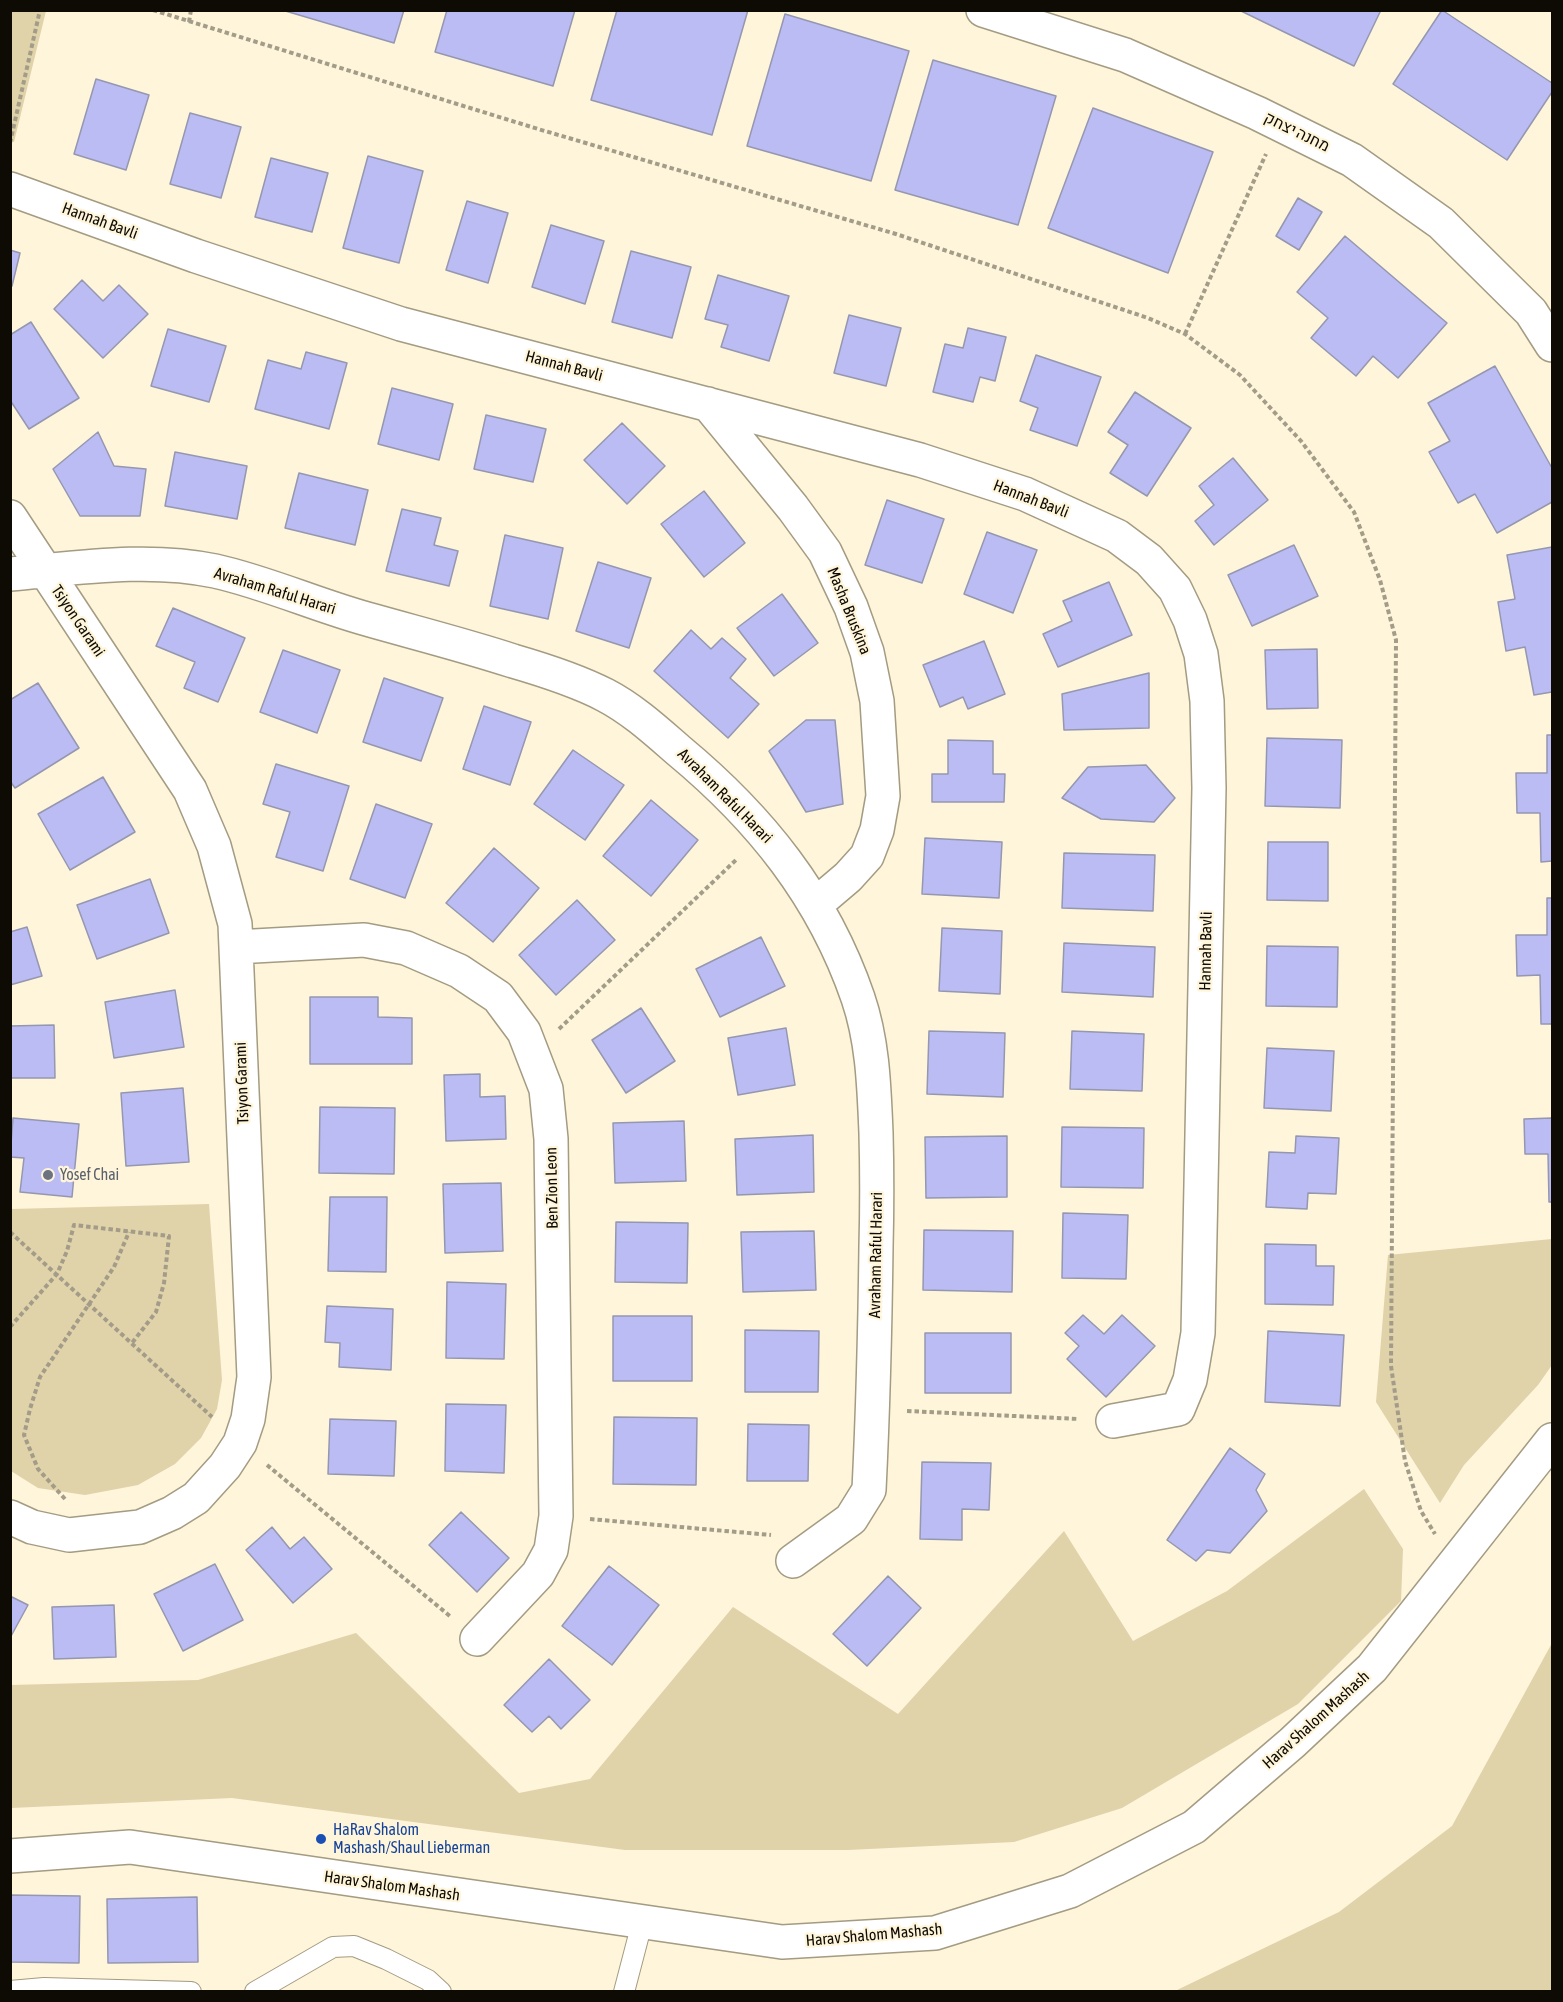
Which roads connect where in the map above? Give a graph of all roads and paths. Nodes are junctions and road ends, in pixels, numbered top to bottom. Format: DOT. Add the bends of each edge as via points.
graph roads {
  1 [pos="40,10"];
  2 [pos="153,10"];
  3 [pos="191,10"];
  4 [pos="983,10"];
  5 [pos="189,22"];
  6 [pos="1280,124"];
  7 [pos="10,143"];
  8 [pos="10,189"];
  9 [pos="1185,334"];
  10 [pos="1552,345"];
  11 [pos="708,404"];
  12 [pos="10,517"];
  13 [pos="45,571"];
  14 [pos="10,574"];
  15 [pos="764,834"];
  16 [pos="815,905"];
  17 [pos="236,947"];
  18 [pos="533,1054"];
  19 [pos="10,1232"];
  20 [pos="129,1232"];
  21 [pos="57,1274"];
  22 [pos="88,1303"];
  23 [pos="10,1327"];
  24 [pos="132,1343"];
  25 [pos="873,1409"];
  26 [pos="1113,1421"];
  27 [pos="1552,1440"];
  28 [pos="240,1443"];
  29 [pos="556,1516"];
  30 [pos="10,1517"];
  31 [pos="106,1532"];
  32 [pos="821,1540"];
  33 [pos="793,1561"];
  34 [pos="1454,1566"];
  35 [pos="477,1639"];
  36 [pos="10,1856"];
  37 [pos="642,1923"];
  38 [pos="10,1990"];
  39 [pos="191,1992"];
  40 [pos="255,1992"];
  41 [pos="441,1992"];
  42 [pos="624,1992"];
  1 -- 7 [label="path"];
  2 -- 5 [label="path"];
  3 -- 5 [label="path"];
  4 -- 6 [label="street, מחנה יצחק" via="1125,55"];
  5 -- 9 [label="path" via="896,234 1148,318"];
  6 -- 9 [label="path"];
  6 -- 10 [label="street, מחנה יצחק" via="1352,160 1441,223 1531,312"];
  8 -- 11 [label="street, Hannah Bavli" via="401,324"];
  9 -- 34 [label="path" via="1240,375 1301,441 1354,512 1380,580 1396,640 1391,1366 1405,1461 1421,1511"];
  11 -- 16 [label="street, Masha Bruskina" via="825,552 867,652 877,701 883,796 877,830 867,856"];
  11 -- 26 [label="street, Hannah Bavli" via="920,460 1024,494 1078,518 1117,536 1149,560 1175,589 1190,620 1201,654 1207,701 1209,788 1198,1333 1190,1380 1178,1409"];
  12 -- 13 [label="street, Tsiyon Garami"];
  13 -- 14 [label="street, Avraham Raful Harari"];
  13 -- 15 [label="street, Avraham Raful Harari" via="101,565 211,570 551,673 606,696 646,723 696,765"];
  13 -- 17 [label="street, Tsiyon Garami" via="190,790 214,846 235,924"];
  15 -- 16 [label="street, Avraham Raful Harari"];
  15 -- 18 [label="path"];
  16 -- 25 [label="street, Avraham Raful Harari" via="833,935 859,1000 872,1055 877,1192"];
  17 -- 18 [label="street, Ben Zion Leon" via="364,940 406,948 459,971 498,997 524,1032"];
  17 -- 28 [label="street, Tsiyon Garami" via="254,1377"];
  18 -- 29 [label="street, Ben Zion Leon" via="546,1089 551,1139"];
  19 -- 21 [label="path"];
  20 -- 21 [label="path" via="74,1226"];
  20 -- 22 [label="path" via="114,1268"];
  20 -- 24 [label="path" via="169,1236 156,1312"];
  21 -- 22 [label="path"];
  21 -- 23 [label="path"];
  22 -- 24 [label="path"];
  22 -- 31 [label="path" via="40,1377 24,1435 38,1469 61,1495"];
  24 -- 28 [label="path"];
  25 -- 26 [label="path"];
  25 -- 32 [label="street, Avraham Raful Harari" via="869,1490 851,1519"];
  27 -- 34 [label="street, Harav Shalom Mashash"];
  28 -- 31 [label="street, Tsiyon Garami" via="196,1498 172,1514 140,1527"];
  28 -- 35 [label="path"];
  29 -- 32 [label="path"];
  29 -- 35 [label="street, Ben Zion Leon" via="551,1550 538,1574"];
  30 -- 31 [label="street, Tsiyon Garami" via="32,1527 69,1535"];
  32 -- 33 [label="street, Avraham Raful Harari"];
  34 -- 37 [label="street, Harav Shalom Mashash" via="1372,1668 1284,1751 1194,1827 1070,1891 935,1933 782,1942"];
  36 -- 37 [label="street, Harav Shalom Mashash" via="130,1847"];
  37 -- 42 [label="lane"];
  38 -- 39 [label="lane"];
  40 -- 41 [label="lane" via="333,1947 354,1946 428,1980"];
}
